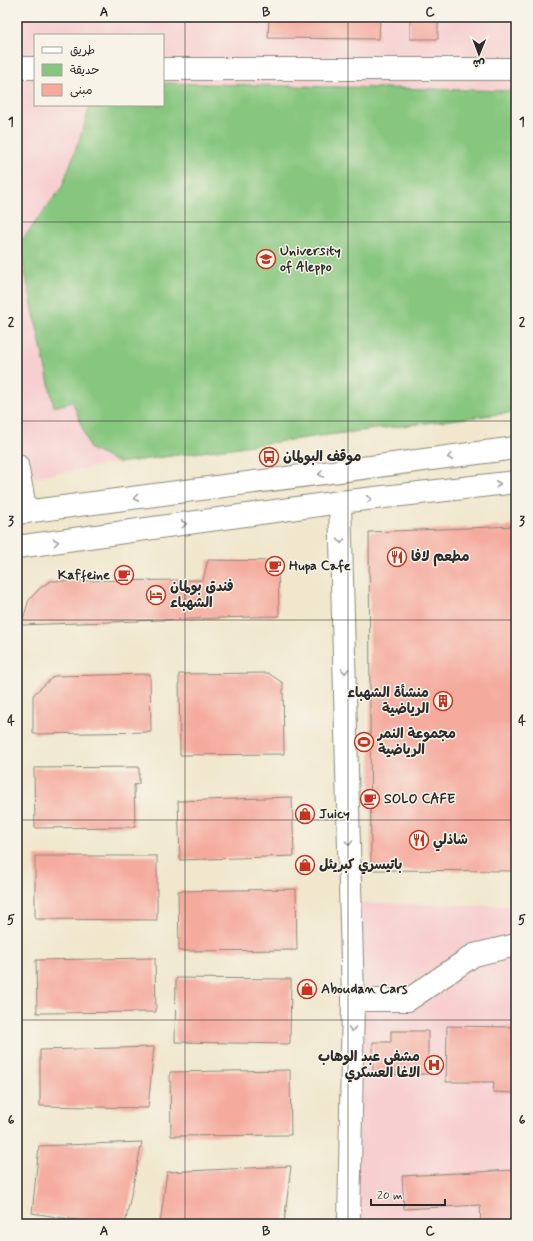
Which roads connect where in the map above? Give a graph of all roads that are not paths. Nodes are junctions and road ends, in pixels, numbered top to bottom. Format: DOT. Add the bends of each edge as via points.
graph roads {
  1 [pos="17,68"];
  2 [pos="34,68"];
  3 [pos="164,69"];
  4 [pos="516,70"];
  5 [pos="516,448"];
  6 [pos="17,465"];
  7 [pos="516,482"];
  8 [pos="340,502"];
  9 [pos="21,512"];
  10 [pos="17,547"];
  11 [pos="516,945"];
  12 [pos="353,1000"];
  13 [pos="349,1224"];
  1 -- 2 [label="street"];
  3 -- 4 [label="street"];
  5 -- 9 [label="street, one-way"];
  6 -- 9 [label="street"];
  8 -- 7 [label="street, one-way"];
  10 -- 8 [label="street, one-way"];
  8 -- 12 [label="street, one-way"];
  11 -- 12 [label="street" via="474,955 408,1000"];
  12 -- 13 [label="street, one-way"];
}
